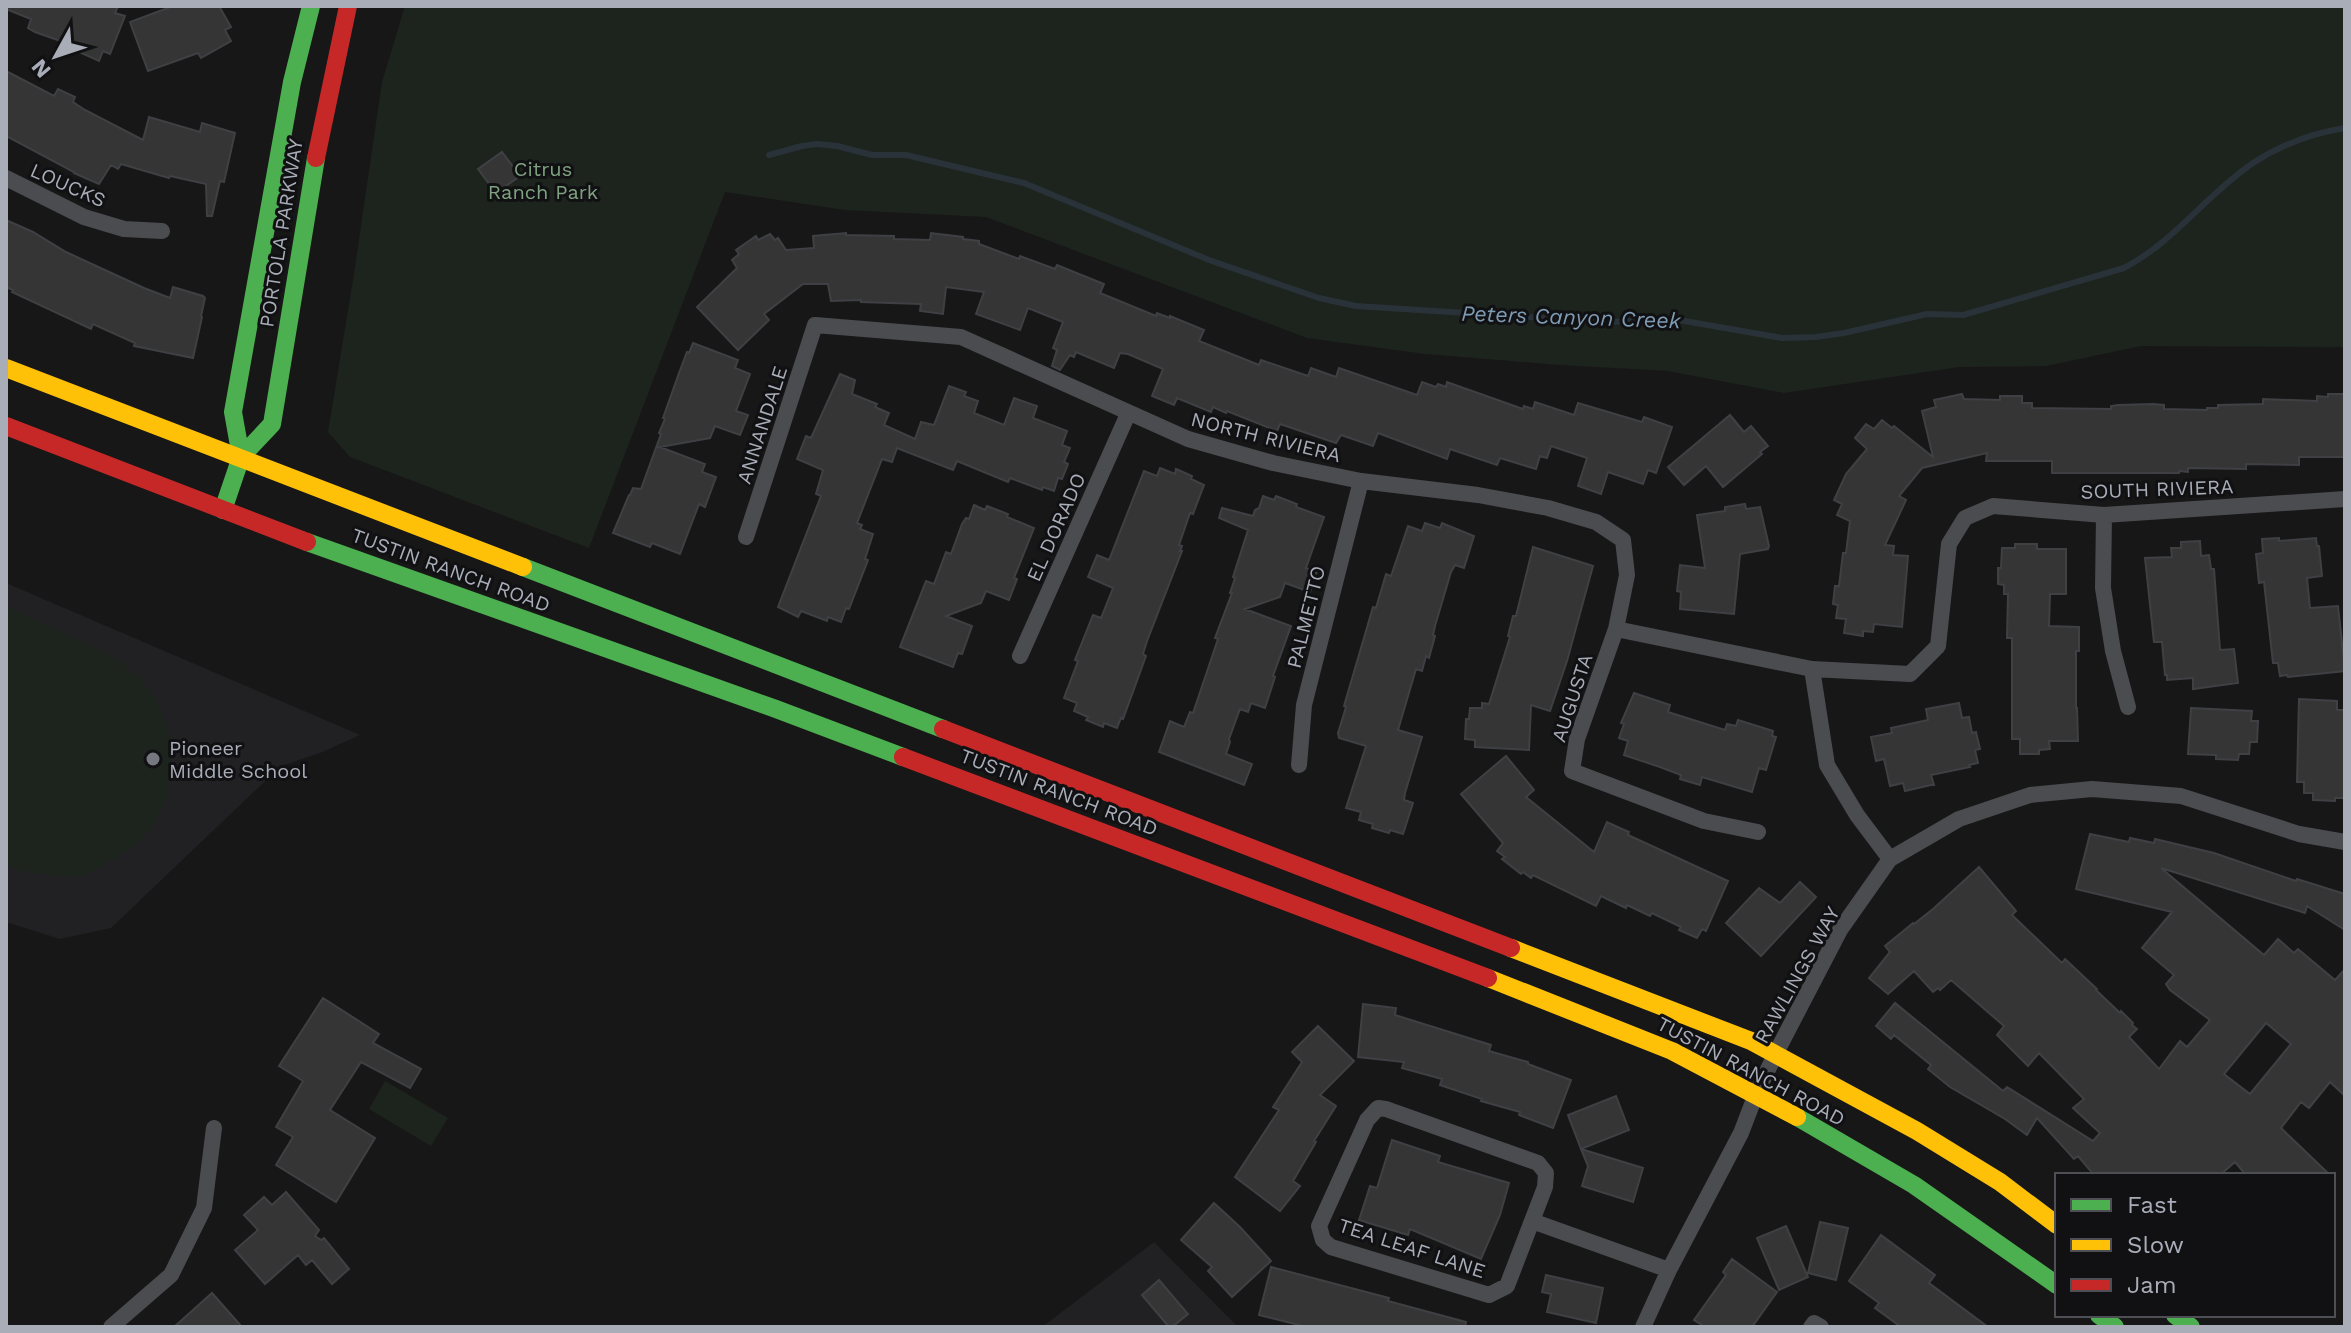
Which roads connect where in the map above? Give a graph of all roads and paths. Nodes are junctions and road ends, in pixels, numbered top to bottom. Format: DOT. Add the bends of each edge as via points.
graph roads {
  1 [pos="311,6"];
  2 [pos="348,6"];
  3 [pos="6,178"];
  4 [pos="162,231"];
  5 [pos="815,325"];
  6 [pos="6,368"];
  7 [pos="1128,414"];
  8 [pos="6,426"];
  9 [pos="241,457"];
  10 [pos="1361,481"];
  11 [pos="2345,499"];
  12 [pos="223,510"];
  13 [pos="2104,515"];
  14 [pos="746,537"];
  15 [pos="1623,540"];
  16 [pos="1616,629"];
  17 [pos="1020,656"];
  18 [pos="1812,669"];
  19 [pos="2128,707"];
  20 [pos="1299,765"];
  21 [pos="1758,832"];
  22 [pos="2345,842"];
  23 [pos="1890,859"];
  24 [pos="1776,1053"];
  25 [pos="1756,1094"];
  26 [pos="214,1128"];
  27 [pos="1532,1221"];
  28 [pos="2055,1223"];
  29 [pos="1669,1270"];
  30 [pos="2055,1284"];
  31 [pos="111,1327"];
  32 [pos="1643,1327"];
  1 -- 9 [label="main road, PORTOLA PARKWAY" via="292,82 233,412"];
  2 -- 9 [label="main road, PORTOLA PARKWAY" via="320,132 272,424"];
  3 -- 4 [label="street, LOUCKS" via="84,217 124,229"];
  5 -- 7 [label="street, NORTH RIVIERA" via="961,337"];
  5 -- 14 [label="street, ANNANDALE"];
  6 -- 9 [label="main road, TUSTIN RANCH ROAD"];
  7 -- 10 [label="street, NORTH RIVIERA" via="1188,439"];
  7 -- 17 [label="street, EL DORADO"];
  8 -- 12 [label="main road, TUSTIN RANCH ROAD"];
  9 -- 12 [label="main road, PORTOLA PARKWAY"];
  9 -- 24 [label="main road, TUSTIN RANCH ROAD"];
  10 -- 15 [label="street, NORTH RIVIERA" via="1548,508 1596,522"];
  10 -- 20 [label="street, PALMETTO" via="1304,705"];
  11 -- 13 [label="street, SOUTH RIVIERA"];
  12 -- 25 [label="main road, TUSTIN RANCH ROAD" via="776,709 1569,1009 1672,1051"];
  13 -- 18 [label="street, SOUTH RIVIERA" via="1993,506 1965,518 1949,544 1938,646 1910,674"];
  13 -- 19 [label="street" via="2103,588"];
  15 -- 16 [label="street, AUGUSTA" via="1627,575"];
  16 -- 18 [label="street, SOUTH RIVIERA"];
  16 -- 21 [label="street, AUGUSTA" via="1577,739 1572,771 1704,821"];
  18 -- 23 [label="street" via="1827,765"];
  22 -- 23 [label="street, RAWLINGS WAY" via="2299,834 2181,796 2092,789 2030,795 1959,819"];
  23 -- 24 [label="street, RAWLINGS WAY" via="1840,930"];
  24 -- 25 [label="street, RAWLINGS WAY"];
  24 -- 28 [label="main road, TUSTIN RANCH ROAD" via="1941,1145"];
  25 -- 29 [label="street, RAWLINGS WAY" via="1739,1138"];
  25 -- 30 [label="main road, TUSTIN RANCH ROAD" via="1914,1185"];
  26 -- 31 [label="street" via="204,1208 171,1275"];
  27 -- 27 [label="street, TEA LEAF LANE" via="1545,1187 1546,1173 1538,1163 1378,1108 1367,1120 1319,1226 1331,1247 1489,1295 1507,1286"];
  27 -- 29 [label="street"];
  29 -- 32 [label="street, RAWLINGS WAY"];
}
